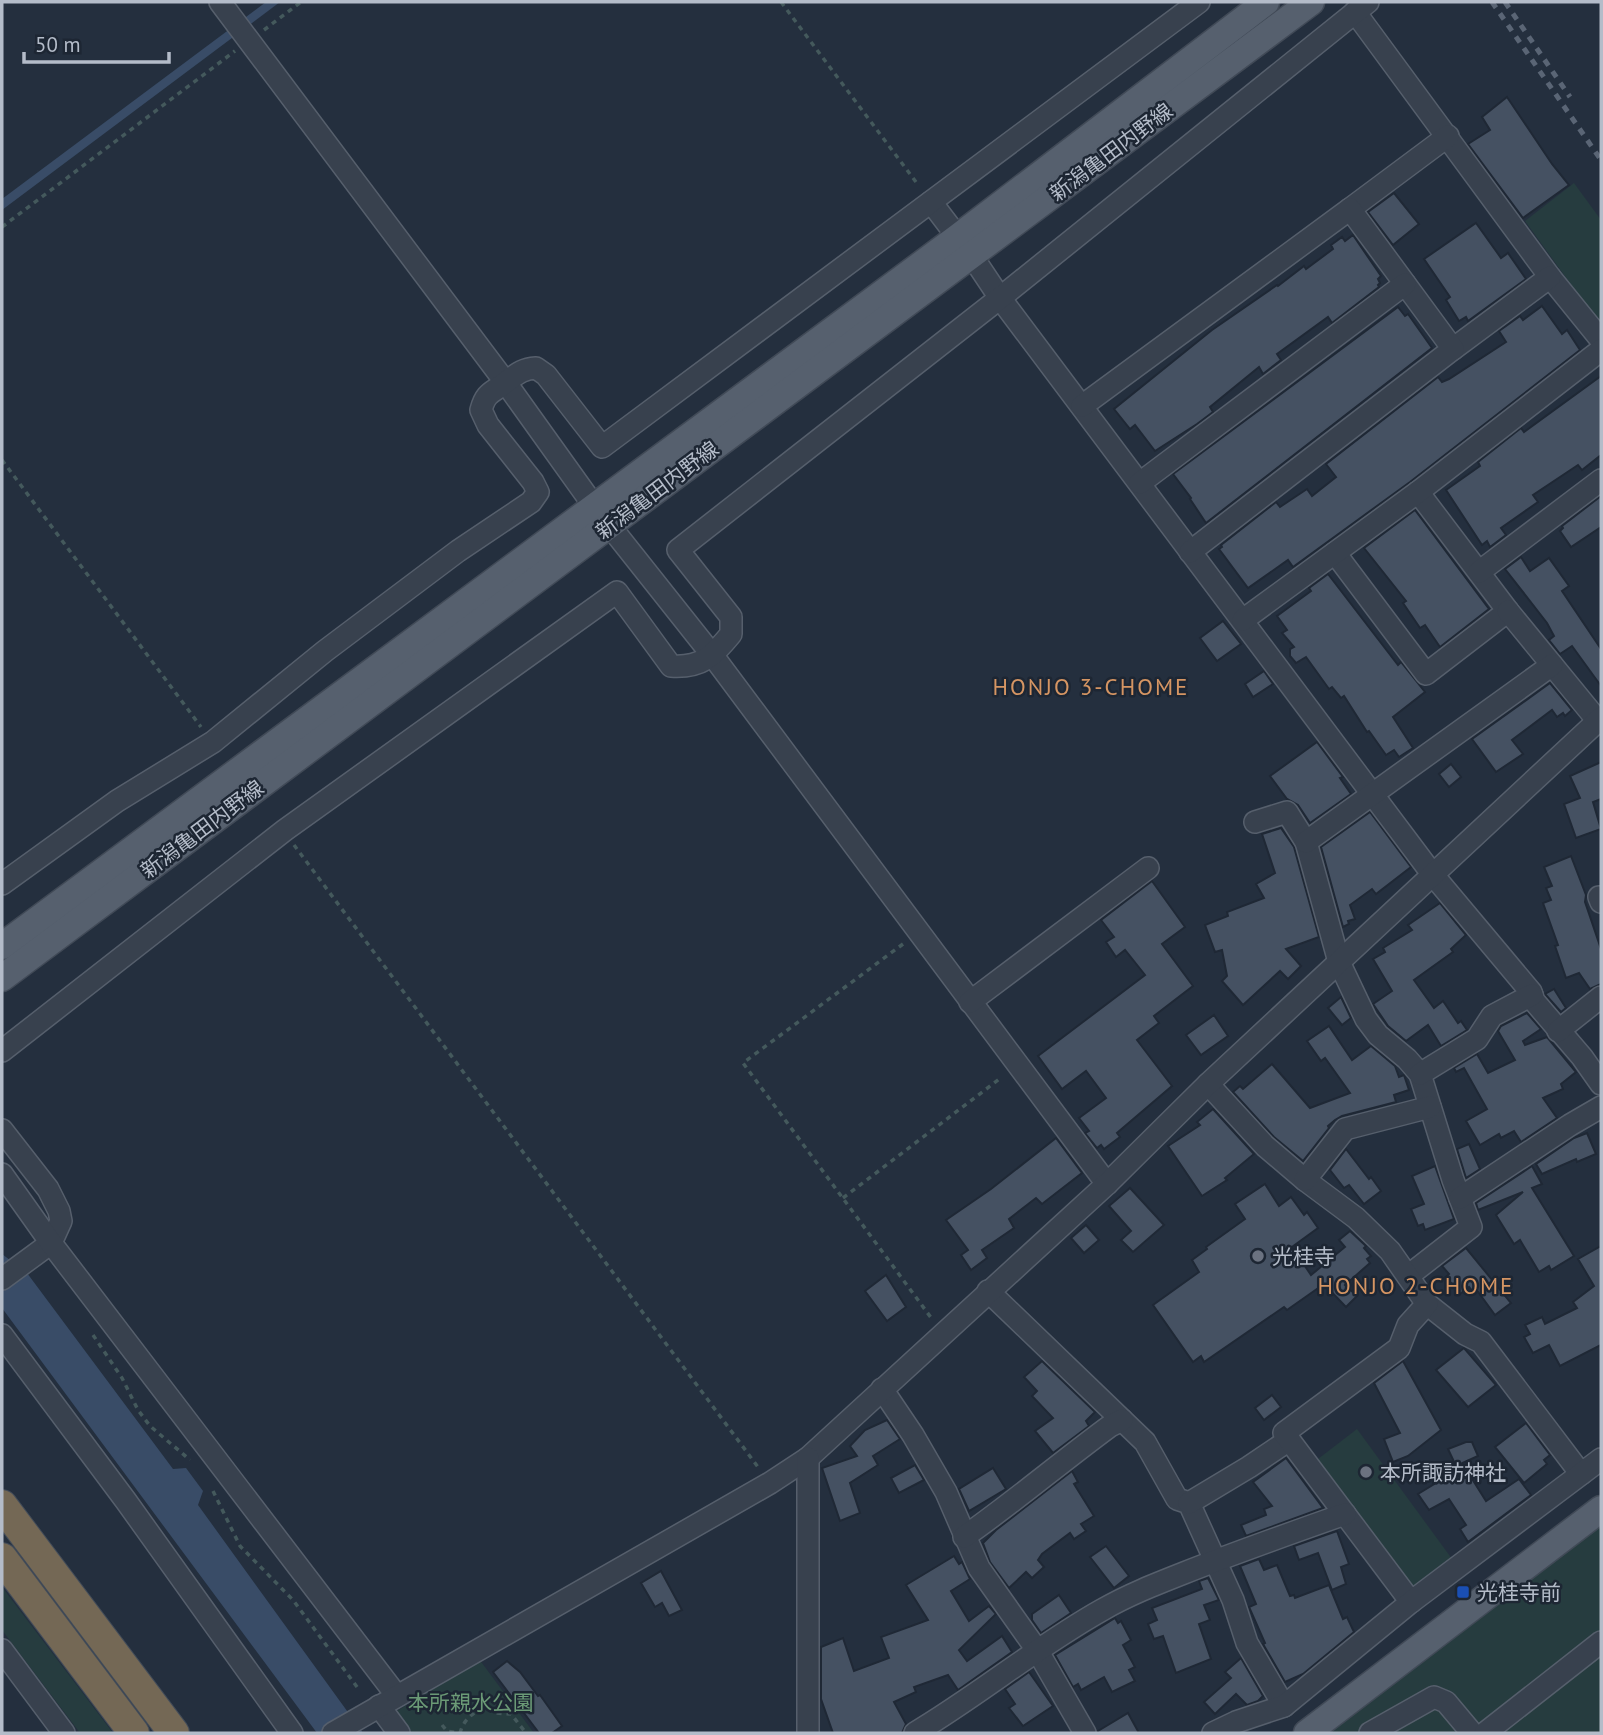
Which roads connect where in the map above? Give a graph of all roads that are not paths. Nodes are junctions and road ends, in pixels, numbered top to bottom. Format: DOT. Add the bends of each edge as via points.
graph roads {
  1 [pos="220,2"];
  2 [pos="1199,2"];
  3 [pos="1266,2"];
  4 [pos="1311,2"];
  5 [pos="1362,7"];
  6 [pos="1448,136"];
  7 [pos="931,202"];
  8 [pos="1350,209"];
  9 [pos="965,247"];
  10 [pos="1550,277"];
  11 [pos="1405,284"];
  12 [pos="1000,299"];
  13 [pos="1601,340"];
  14 [pos="1453,349"];
  15 [pos="1601,350"];
  16 [pos="506,383"];
  17 [pos="1082,406"];
  18 [pos="1601,480"];
  19 [pos="1140,483"];
  20 [pos="1418,492"];
  21 [pos="601,516"];
  22 [pos="1190,552"];
  23 [pos="1335,552"];
  24 [pos="1479,572"];
  25 [pos="1508,611"];
  26 [pos="1243,620"];
  27 [pos="713,656"];
  28 [pos="1552,665"];
  29 [pos="1600,720"];
  30 [pos="1372,792"];
  31 [pos="1255,822"];
  32 [pos="1306,842"];
  33 [pos="1148,868"];
  34 [pos="1433,874"];
  35 [pos="2,884"];
  36 [pos="2,946"];
  37 [pos="1339,962"];
  38 [pos="2,978"];
  39 [pos="1532,995"];
  40 [pos="1601,997"];
  41 [pos="971,1002"];
  42 [pos="1558,1031"];
  43 [pos="2,1051"];
  44 [pos="1420,1074"];
  45 [pos="1208,1084"];
  46 [pos="1601,1084"];
  47 [pos="1430,1107"];
  48 [pos="1601,1107"];
  49 [pos="2,1130"];
  50 [pos="2,1174"];
  51 [pos="1305,1180"];
  52 [pos="1107,1184"];
  53 [pos="1460,1198"];
  54 [pos="51,1243"];
  55 [pos="1408,1276"];
  56 [pos="2,1279"];
  57 [pos="988,1291"];
  58 [pos="1427,1304"];
  59 [pos="2,1335"];
  60 [pos="883,1389"];
  61 [pos="1122,1420"];
  62 [pos="1289,1440"];
  63 [pos="808,1458"];
  64 [pos="1601,1459"];
  65 [pos="1581,1474"];
  66 [pos="1189,1503"];
  67 [pos="2,1505"];
  68 [pos="1601,1509"];
  69 [pos="1345,1514"];
  70 [pos="964,1537"];
  71 [pos="2,1558"];
  72 [pos="1215,1561"];
  73 [pos="1411,1602"];
  74 [pos="1601,1642"];
  75 [pos="2,1650"];
  76 [pos="1037,1650"];
  77 [pos="388,1701"];
  78 [pos="1284,1706"];
  79 [pos="64,1733"];
  80 [pos="134,1733"];
  81 [pos="174,1733"];
  82 [pos="292,1733"];
  83 [pos="333,1733"];
  84 [pos="399,1733"];
  85 [pos="808,1733"];
  86 [pos="915,1733"];
  87 [pos="1085,1733"];
  88 [pos="1213,1733"];
  89 [pos="1307,1733"];
  90 [pos="1370,1733"];
  91 [pos="1472,1733"];
  92 [pos="1485,1733"];
  1 -- 16 [label="street"];
  2 -- 7 [label="street"];
  3 -- 9 [label="main road, 新潟亀田内野線"];
  4 -- 9 [label="main road, 新潟亀田内野線"];
  5 -- 6 [label="street"];
  5 -- 12 [label="street"];
  6 -- 8 [label="street"];
  6 -- 10 [label="street"];
  7 -- 9 [label="street"];
  7 -- 16 [label="street" via="601,447 536,368 514,374"];
  8 -- 11 [label="street"];
  8 -- 17 [label="street"];
  9 -- 12 [label="street"];
  9 -- 21 [label="main road, 新潟亀田内野線"];
  10 -- 13 [label="street"];
  10 -- 14 [label="street"];
  11 -- 14 [label="street"];
  11 -- 19 [label="street"];
  12 -- 17 [label="street"];
  12 -- 27 [label="street" via="678,551 731,617 731,634"];
  14 -- 22 [label="street"];
  15 -- 20 [label="street"];
  16 -- 21 [label="street"];
  16 -- 35 [label="street" via="485,397 481,410 533,482 538,492 531,502 325,651 213,742 117,801"];
  17 -- 19 [label="street"];
  18 -- 24 [label="street"];
  19 -- 22 [label="street"];
  20 -- 23 [label="street"];
  20 -- 24 [label="street"];
  21 -- 27 [label="street"];
  21 -- 36 [label="main road, 新潟亀田内野線"];
  21 -- 38 [label="main road, 新潟亀田内野線"];
  22 -- 26 [label="street"];
  23 -- 25 [label="street" via="1426,674"];
  23 -- 26 [label="street"];
  24 -- 25 [label="street"];
  25 -- 28 [label="street"];
  26 -- 30 [label="street"];
  27 -- 41 [label="street"];
  27 -- 43 [label="street" via="686,667 671,666 617,592 285,830"];
  28 -- 29 [label="street"];
  28 -- 30 [label="street"];
  29 -- 34 [label="street"];
  30 -- 32 [label="street"];
  30 -- 34 [label="street"];
  31 -- 32 [label="street" via="1286,812"];
  32 -- 37 [label="street"];
  33 -- 41 [label="street"];
  34 -- 37 [label="street"];
  34 -- 39 [label="street"];
  37 -- 44 [label="street" via="1366,1019"];
  37 -- 45 [label="street"];
  39 -- 42 [label="street"];
  39 -- 44 [label="street" via="1492,1016 1477,1039"];
  40 -- 42 [label="street"];
  41 -- 52 [label="street"];
  42 -- 46 [label="street"];
  44 -- 47 [label="street"];
  45 -- 51 [label="street" via="1265,1146"];
  45 -- 52 [label="street"];
  47 -- 51 [label="street" via="1345,1129"];
  47 -- 53 [label="street"];
  48 -- 53 [label="street"];
  49 -- 54 [label="street" via="48,1189 59,1211 61,1221"];
  50 -- 54 [label="street"];
  51 -- 55 [label="street" via="1356,1218"];
  52 -- 57 [label="street"];
  53 -- 55 [label="street" via="1471,1227"];
  54 -- 56 [label="street"];
  54 -- 77 [label="street"];
  55 -- 58 [label="street"];
  57 -- 60 [label="street"];
  57 -- 61 [label="street"];
  58 -- 62 [label="street" via="1408,1325 1399,1348 1284,1433"];
  58 -- 65 [label="street" via="1481,1342"];
  59 -- 82 [label="street"];
  60 -- 63 [label="street"];
  60 -- 70 [label="street" via="946,1492"];
  61 -- 66 [label="street" via="1145,1442 1177,1499"];
  61 -- 70 [label="street"];
  62 -- 66 [label="street"];
  62 -- 69 [label="street"];
  63 -- 77 [label="street"];
  63 -- 85 [label="street"];
  64 -- 65 [label="street"];
  65 -- 73 [label="street"];
  66 -- 72 [label="street"];
  67 -- 81 [label="highway"];
  68 -- 89 [label="main road"];
  69 -- 72 [label="street"];
  69 -- 73 [label="street"];
  70 -- 76 [label="street" via="979,1568"];
  71 -- 80 [label="highway"];
  72 -- 76 [label="street" via="1102,1609"];
  72 -- 78 [label="street" via="1247,1643"];
  73 -- 78 [label="street"];
  74 -- 92 [label="street"];
  75 -- 79 [label="street"];
  76 -- 86 [label="street"];
  76 -- 87 [label="street"];
  77 -- 83 [label="street"];
  77 -- 84 [label="street"];
  78 -- 88 [label="street"];
  90 -- 91 [label="street" via="1434,1697 1446,1702"];
}
